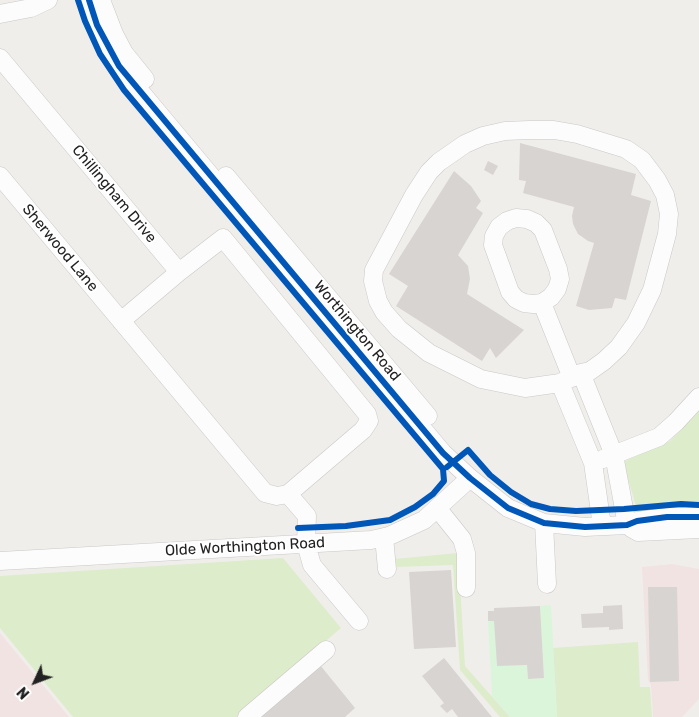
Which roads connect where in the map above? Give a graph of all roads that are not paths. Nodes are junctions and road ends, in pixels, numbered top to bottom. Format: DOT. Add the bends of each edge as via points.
graph roads {
  1 [pos="11,0"];
  2 [pos="48,0"];
  3 [pos="89,0"];
  4 [pos="101,0"];
  5 [pos="0,9"];
  6 [pos="0,14"];
  7 [pos="0,58"];
  8 [pos="0,176"];
  9 [pos="179,272"];
  10 [pos="542,302"];
  11 [pos="121,320"];
  12 [pos="571,378"];
  13 [pos="699,397"];
  14 [pos="614,455"];
  15 [pos="593,463"];
  16 [pos="470,478"];
  17 [pos="288,494"];
  18 [pos="438,509"];
  19 [pos="699,517"];
  20 [pos="544,523"];
  21 [pos="627,525"];
  22 [pos="602,526"];
  23 [pos="699,529"];
  24 [pos="384,537"];
  25 [pos="306,544"];
  26 [pos="0,561"];
  27 [pos="387,568"];
  28 [pos="547,584"];
  29 [pos="466,588"];
  30 [pos="359,621"];
  31 [pos="326,650"];
  32 [pos="247,717"];
  1 -- 5 [label="street"];
  2 -- 6 [label="street" via="31,8"];
  3 -- 16 [label="street, Worthington Road" via="108,49 124,73 443,453"];
  4 -- 16 [label="street, Worthington Road" via="114,34 137,70 452,445"];
  7 -- 9 [label="street, Chillingham Drive"];
  8 -- 11 [label="street, Sherwood Lane"];
  9 -- 11 [label="street"];
  9 -- 17 [label="street" via="223,238 367,414 364,430"];
  10 -- 10 [label="street" via="551,297 560,279 543,230 526,219 507,221 499,227 493,245 510,292 524,303"];
  10 -- 12 [label="street"];
  11 -- 17 [label="street, Sherwood Lane" via="265,493"];
  12 -- 12 [label="street" via="525,388 481,380 429,353 398,329 378,301 374,270 414,194 434,167 465,144 483,136 505,131 554,130 608,142 642,160 665,195 669,214 668,234 655,281 636,323 604,361"];
  12 -- 14 [label="street"];
  12 -- 15 [label="street"];
  13 -- 14 [label="street" via="659,437"];
  14 -- 15 [label="street"];
  14 -- 21 [label="street"];
  15 -- 22 [label="street"];
  16 -- 18 [label="street, Olde Worthington Road"];
  16 -- 20 [label="street, Worthington Road" via="508,508"];
  17 -- 25 [label="street" via="307,516"];
  18 -- 24 [label="street, Olde Worthington Road" via="424,520"];
  18 -- 29 [label="street" via="462,539 466,553"];
  19 -- 21 [label="street, Worthington Road" via="650,519"];
  20 -- 22 [label="street, Worthington Road"];
  20 -- 28 [label="street"];
  21 -- 22 [label="street, Worthington Road"];
  21 -- 23 [label="street, Worthington Road" via="638,532"];
  24 -- 25 [label="street, Olde Worthington Road"];
  24 -- 27 [label="street"];
  25 -- 26 [label="street, Olde Worthington Road"];
  25 -- 30 [label="street" via="312,565"];
  31 -- 32 [label="street"];
}
